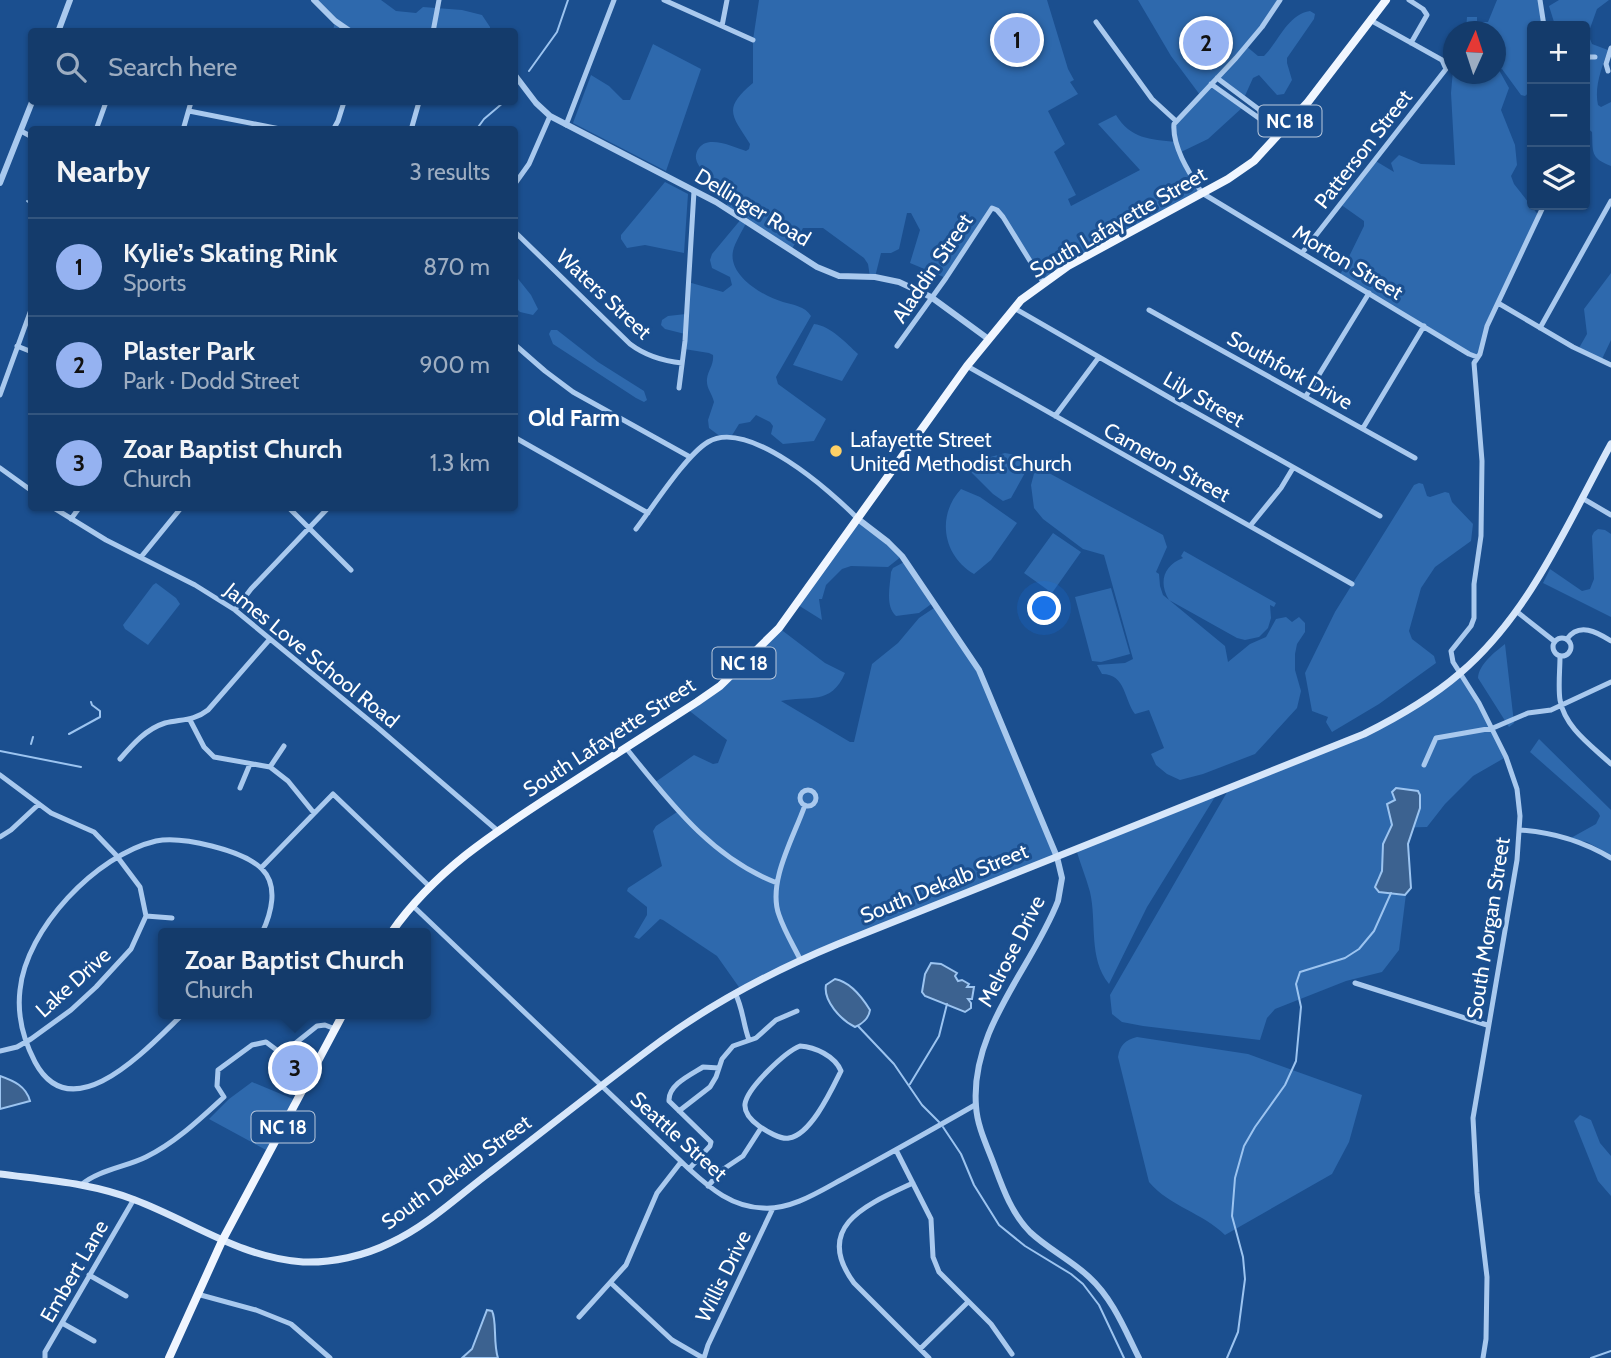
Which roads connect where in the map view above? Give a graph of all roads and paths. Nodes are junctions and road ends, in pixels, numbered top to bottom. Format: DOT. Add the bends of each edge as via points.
graph roads {
  1 [pos="70,0"];
  2 [pos="314,0"];
  3 [pos="439,0"];
  4 [pos="614,0"];
  5 [pos="664,0"];
  6 [pos="727,0"];
  7 [pos="1280,0"];
  8 [pos="1386,0"];
  9 [pos="1409,0"];
  10 [pos="1540,0"];
  11 [pos="1372,20"];
  12 [pos="1543,21"];
  13 [pos="1096,22"];
  14 [pos="722,26"];
  15 [pos="60,28"];
  16 [pos="345,28"];
  17 [pos="434,28"];
  18 [pos="752,40"];
  19 [pos="1410,43"];
  20 [pos="1611,48"];
  21 [pos="1590,57"];
  22 [pos="1595,57"];
  23 [pos="1608,71"];
  24 [pos="1217,78"];
  25 [pos="518,79"];
  26 [pos="1211,84"];
  27 [pos="31,105"];
  28 [pos="105,105"];
  29 [pos="190,105"];
  30 [pos="343,105"];
  31 [pos="418,105"];
  32 [pos="189,111"];
  33 [pos="550,116"];
  34 [pos="1175,121"];
  35 [pos="566,125"];
  36 [pos="97,126"];
  37 [pos="184,126"];
  38 [pos="265,126"];
  39 [pos="335,126"];
  40 [pos="412,126"];
  41 [pos="1282,130"];
  42 [pos="20,131"];
  43 [pos="28,135"];
  44 [pos="518,179"];
  45 [pos="0,183"];
  46 [pos="694,191"];
  47 [pos="1202,194"];
  48 [pos="1611,201"];
  49 [pos="1542,210"];
  50 [pos="518,235"];
  51 [pos="1302,253"];
  52 [pos="1043,282"];
  53 [pos="1369,293"];
  54 [pos="932,298"];
  55 [pos="1499,303"];
  56 [pos="1014,307"];
  57 [pos="1149,310"];
  58 [pos="28,317"];
  59 [pos="1424,326"];
  60 [pos="1540,328"];
  61 [pos="987,338"];
  62 [pos="17,346"];
  63 [pos="897,346"];
  64 [pos="518,348"];
  65 [pos="28,350"];
  66 [pos="1099,357"];
  67 [pos="1477,357"];
  68 [pos="682,363"];
  69 [pos="1611,365"];
  70 [pos="967,366"];
  71 [pos="679,388"];
  72 [pos="0,395"];
  73 [pos="1306,397"];
  74 [pos="1055,416"];
  75 [pos="1363,428"];
  76 [pos="518,440"];
  77 [pos="1611,444"];
  78 [pos="690,457"];
  79 [pos="1415,458"];
  80 [pos="0,468"];
  81 [pos="1293,468"];
  82 [pos="28,488"];
  83 [pos="1582,498"];
  84 [pos="59,511"];
  85 [pos="77,511"];
  86 [pos="179,511"];
  87 [pos="292,511"];
  88 [pos="325,511"];
  89 [pos="648,513"];
  90 [pos="1611,515"];
  91 [pos="1380,516"];
  92 [pos="71,519"];
  93 [pos="858,519"];
  94 [pos="1250,526"];
  95 [pos="309,528"];
  96 [pos="636,529"];
  97 [pos="141,557"];
  98 [pos="351,570"];
  99 [pos="1352,584"];
  100 [pos="235,610"];
  101 [pos="1516,611"];
  102 [pos="270,639"];
  103 [pos="1567,639"];
  104 [pos="1554,641"];
  105 [pos="1611,641"];
  106 [pos="1560,656"];
  107 [pos="1461,673"];
  108 [pos="1611,682"];
  109 [pos="1562,705"];
  110 [pos="190,720"];
  111 [pos="1493,728"];
  112 [pos="284,746"];
  113 [pos="626,748"];
  114 [pos="120,759"];
  115 [pos="250,764"];
  116 [pos="1611,764"];
  117 [pos="1424,765"];
  118 [pos="270,767"];
  119 [pos="0,775"];
  120 [pos="240,788"];
  121 [pos="39,804"];
  122 [pos="805,805"];
  123 [pos="314,813"];
  124 [pos="1520,830"];
  125 [pos="498,831"];
  126 [pos="0,837"];
  127 [pos="1057,857"];
  128 [pos="1611,858"];
  129 [pos="118,859"];
  130 [pos="261,868"];
  131 [pos="777,883"];
  132 [pos="430,887"];
  133 [pos="412,905"];
  134 [pos="146,916"];
  135 [pos="172,918"];
  136 [pos="264,928"];
  137 [pos="395,928"];
  138 [pos="800,959"];
  139 [pos="1355,983"];
  140 [pos="735,993"];
  141 [pos="797,1011"];
  142 [pos="178,1019"];
  143 [pos="340,1019"];
  144 [pos="1488,1025"];
  145 [pos="335,1029"];
  146 [pos="748,1040"];
  147 [pos="27,1041"];
  148 [pos="0,1051"];
  149 [pos="719,1068"];
  150 [pos="602,1086"];
  151 [pos="975,1105"];
  152 [pos="679,1111"];
  153 [pos="761,1128"];
  154 [pos="896,1150"];
  155 [pos="681,1162"];
  156 [pos="689,1169"];
  157 [pos="0,1174"];
  158 [pos="913,1183"];
  159 [pos="81,1185"];
  160 [pos="708,1186"];
  161 [pos="134,1199"];
  162 [pos="773,1208"];
  163 [pos="222,1241"];
  164 [pos="89,1275"];
  165 [pos="612,1284"];
  166 [pos="197,1294"];
  167 [pos="126,1296"];
  168 [pos="968,1302"];
  169 [pos="579,1318"];
  170 [pos="62,1323"];
  171 [pos="94,1341"];
  172 [pos="920,1349"];
  173 [pos="1012,1354"];
  174 [pos="45,1358"];
  175 [pos="169,1358"];
  176 [pos="330,1358"];
  177 [pos="704,1358"];
  178 [pos="929,1358"];
  179 [pos="1139,1358"];
  180 [pos="1483,1358"];
  1 -- 15 [label="street"];
  2 -- 16 [label="street"];
  3 -- 17 [label="street"];
  4 -- 35 [label="street"];
  5 -- 14 [label="street"];
  6 -- 14 [label="street"];
  7 -- 24 [label="street"];
  8 -- 11 [label="main road, South Lafayette Street / NC 18"];
  9 -- 19 [label="street" via="1426,15"];
  10 -- 12 [label="street"];
  11 -- 19 [label="street"];
  11 -- 41 [label="main road, South Lafayette Street / NC 18"];
  13 -- 34 [label="street" via="1152,99"];
  14 -- 18 [label="street"];
  19 -- 51 [label="street, Patterson Street" via="1446,68"];
  20 -- 23 [label="street"];
  21 -- 22 [label="street"];
  24 -- 26 [label="street"];
  24 -- 41 [label="street"];
  25 -- 33 [label="street, Dellinger Road"];
  26 -- 34 [label="street"];
  26 -- 41 [label="street"];
  27 -- 42 [label="street"];
  28 -- 36 [label="street"];
  29 -- 32 [label="street"];
  30 -- 39 [label="street"];
  31 -- 40 [label="street"];
  32 -- 37 [label="street"];
  32 -- 38 [label="street"];
  33 -- 35 [label="street, Dellinger Road"];
  33 -- 44 [label="street"];
  34 -- 47 [label="street" via="1176,142"];
  35 -- 46 [label="street, Dellinger Road"];
  41 -- 47 [label="main road, South Lafayette Street / NC 18" via="1254,161"];
  42 -- 43 [label="street"];
  42 -- 45 [label="street"];
  46 -- 54 [label="street, Dellinger Road" via="825,271 900,282"];
  46 -- 68 [label="street"];
  47 -- 51 [label="street, Morton Street"];
  47 -- 52 [label="main road, South Lafayette Street / NC 18"];
  48 -- 60 [label="street"];
  49 -- 55 [label="street, South Morgan Street"];
  50 -- 68 [label="street, Waters Street" via="630,344 654,358"];
  51 -- 53 [label="street, Morton Street"];
  52 -- 54 [label="street, Aladdin Street" via="1003,217 992,208"];
  52 -- 56 [label="main road, South Lafayette Street / NC 18"];
  53 -- 59 [label="street, Morton Street"];
  53 -- 73 [label="street"];
  54 -- 61 [label="street, Dellinger Road"];
  54 -- 63 [label="street, Aladdin Street"];
  55 -- 60 [label="street"];
  55 -- 67 [label="street, South Morgan Street"];
  56 -- 61 [label="main road, South Lafayette Street / NC 18"];
  56 -- 66 [label="street, Lily Street"];
  57 -- 73 [label="street, Southfork Drive"];
  58 -- 62 [label="street"];
  59 -- 67 [label="street, Morton Street"];
  59 -- 75 [label="street"];
  60 -- 69 [label="street"];
  61 -- 70 [label="main road, South Lafayette Street / NC 18"];
  62 -- 65 [label="street"];
  62 -- 72 [label="street"];
  64 -- 78 [label="street" via="573,392"];
  66 -- 74 [label="street"];
  66 -- 81 [label="street, Lily Street"];
  67 -- 107 [label="street, South Morgan Street" via="1482,519 1474,618 1451,651 1452,662"];
  68 -- 71 [label="street"];
  70 -- 74 [label="street, Cameron Street"];
  70 -- 93 [label="main road, South Lafayette Street / NC 18"];
  73 -- 75 [label="street, Southfork Drive"];
  74 -- 94 [label="street, Cameron Street"];
  75 -- 79 [label="street, Southfork Drive"];
  76 -- 89 [label="street"];
  77 -- 83 [label="main road, South Dekalb Street"];
  78 -- 89 [label="street"];
  78 -- 93 [label="street" via="705,443 721,437 750,441 818,481"];
  80 -- 82 [label="street"];
  81 -- 91 [label="street, Lily Street"];
  81 -- 94 [label="street"];
  83 -- 90 [label="street"];
  83 -- 101 [label="main road, South Dekalb Street"];
  84 -- 92 [label="street, James Love School Road"];
  85 -- 92 [label="street"];
  86 -- 97 [label="street"];
  87 -- 95 [label="street"];
  88 -- 95 [label="street"];
  89 -- 96 [label="street"];
  92 -- 97 [label="street, James Love School Road"];
  93 -- 113 [label="main road, South Lafayette Street / NC 18" via="798,604 758,651 720,686"];
  93 -- 127 [label="street, Melrose Drive" via="902,556 979,670"];
  94 -- 99 [label="street, Cameron Street"];
  95 -- 98 [label="street"];
  95 -- 100 [label="street"];
  97 -- 100 [label="street, James Love School Road"];
  100 -- 102 [label="street, James Love School Road"];
  101 -- 104 [label="street"];
  101 -- 107 [label="main road, South Dekalb Street"];
  102 -- 110 [label="street" via="208,710"];
  102 -- 125 [label="street, James Love School Road"];
  103 -- 104 [label="street"];
  103 -- 105 [label="street" via="1584,629"];
  103 -- 106 [label="street" via="1571,650"];
  104 -- 106 [label="street" via="1553,649"];
  106 -- 109 [label="street"];
  107 -- 111 [label="street, South Morgan Street"];
  107 -- 127 [label="main road, South Dekalb Street" via="1416,706 1364,734"];
  108 -- 109 [label="street"];
  109 -- 111 [label="street"];
  109 -- 116 [label="street" via="1575,730"];
  110 -- 114 [label="street" via="149,730"];
  110 -- 115 [label="street" via="214,757"];
  111 -- 117 [label="street" via="1436,738"];
  111 -- 124 [label="street, South Morgan Street" via="1517,789"];
  112 -- 118 [label="street"];
  113 -- 125 [label="main road, South Lafayette Street / NC 18"];
  113 -- 131 [label="street" via="695,831 753,874"];
  115 -- 118 [label="street"];
  115 -- 120 [label="street"];
  118 -- 123 [label="street"];
  119 -- 121 [label="street"];
  121 -- 126 [label="street"];
  121 -- 129 [label="street" via="94,832"];
  122 -- 131 [label="street"];
  123 -- 130 [label="street"];
  123 -- 132 [label="street" via="333,794"];
  124 -- 128 [label="street" via="1589,846"];
  124 -- 144 [label="street, South Morgan Street"];
  125 -- 132 [label="main road, South Lafayette Street / NC 18"];
  127 -- 138 [label="main road, South Dekalb Street"];
  127 -- 151 [label="street, Melrose Drive" via="1062,878 1058,901 989,1033"];
  129 -- 130 [label="street" via="132,849 174,840 216,846"];
  129 -- 134 [label="street" via="140,887"];
  129 -- 147 [label="street" via="61,905 26,959 18,1005"];
  130 -- 136 [label="street" via="272,888 271,912"];
  131 -- 138 [label="street" via="779,915"];
  132 -- 133 [label="main road, South Lafayette Street / NC 18"];
  133 -- 137 [label="main road, South Lafayette Street / NC 18"];
  133 -- 150 [label="street, Seattle Street"];
  134 -- 135 [label="street"];
  134 -- 147 [label="street, Lake Drive" via="131,949 96,987"];
  138 -- 140 [label="main road, South Dekalb Street"];
  139 -- 144 [label="street"];
  140 -- 146 [label="street"];
  140 -- 150 [label="main road, South Dekalb Street" via="663,1039"];
  141 -- 146 [label="street"];
  142 -- 147 [label="street" via="132,1062 84,1089 63,1088 51,1081 39,1069"];
  143 -- 145 [label="main road, NC 18"];
  144 -- 180 [label="street, South Morgan Street" via="1472,1132 1487,1277"];
  145 -- 159 [label="street" via="317,1026 282,1054 266,1042 252,1045 218,1070 218,1090 224,1097 176,1138 150,1155"];
  145 -- 163 [label="main road, NC 18"];
  146 -- 149 [label="street" via="733,1046"];
  147 -- 148 [label="street, Lake Drive"];
  149 -- 152 [label="street" via="710,1087"];
  149 -- 152 [label="street" via="703,1067 670,1091 669,1101"];
  150 -- 155 [label="street, Seattle Street"];
  150 -- 163 [label="main road, South Dekalb Street" via="418,1226 379,1248 305,1262"];
  151 -- 154 [label="street, Seattle Street"];
  151 -- 179 [label="street, Melrose Drive" via="983,1137 1018,1216 1041,1241 1097,1285"];
  152 -- 156 [label="street" via="711,1142"];
  153 -- 153 [label="street" via="784,1139 800,1133 836,1081 841,1071 838,1064 808,1046 783,1056 747,1097 747,1114"];
  153 -- 160 [label="street" via="743,1156"];
  154 -- 158 [label="street"];
  154 -- 162 [label="street, Seattle Street" via="794,1203"];
  155 -- 156 [label="street, Seattle Street"];
  155 -- 165 [label="street" via="660,1187 626,1265"];
  156 -- 160 [label="street, Seattle Street"];
  157 -- 159 [label="main road, South Dekalb Street"];
  158 -- 168 [label="street" via="931,1219 933,1257 939,1272"];
  158 -- 172 [label="street" via="859,1210 839,1241 844,1269 854,1283"];
  159 -- 161 [label="main road, South Dekalb Street"];
  160 -- 162 [label="street, Seattle Street" via="740,1204"];
  161 -- 163 [label="main road, South Dekalb Street"];
  161 -- 164 [label="street, Embert Lane"];
  162 -- 177 [label="street, Willis Drive"];
  163 -- 166 [label="main road, NC 18"];
  164 -- 167 [label="street"];
  164 -- 170 [label="street, Embert Lane"];
  165 -- 169 [label="street"];
  165 -- 177 [label="street" via="672,1340"];
  166 -- 175 [label="main road, NC 18"];
  166 -- 176 [label="street" via="287,1322"];
  168 -- 172 [label="street"];
  168 -- 173 [label="street"];
  170 -- 171 [label="street"];
  170 -- 174 [label="street, Embert Lane"];
  172 -- 178 [label="street"];
}
